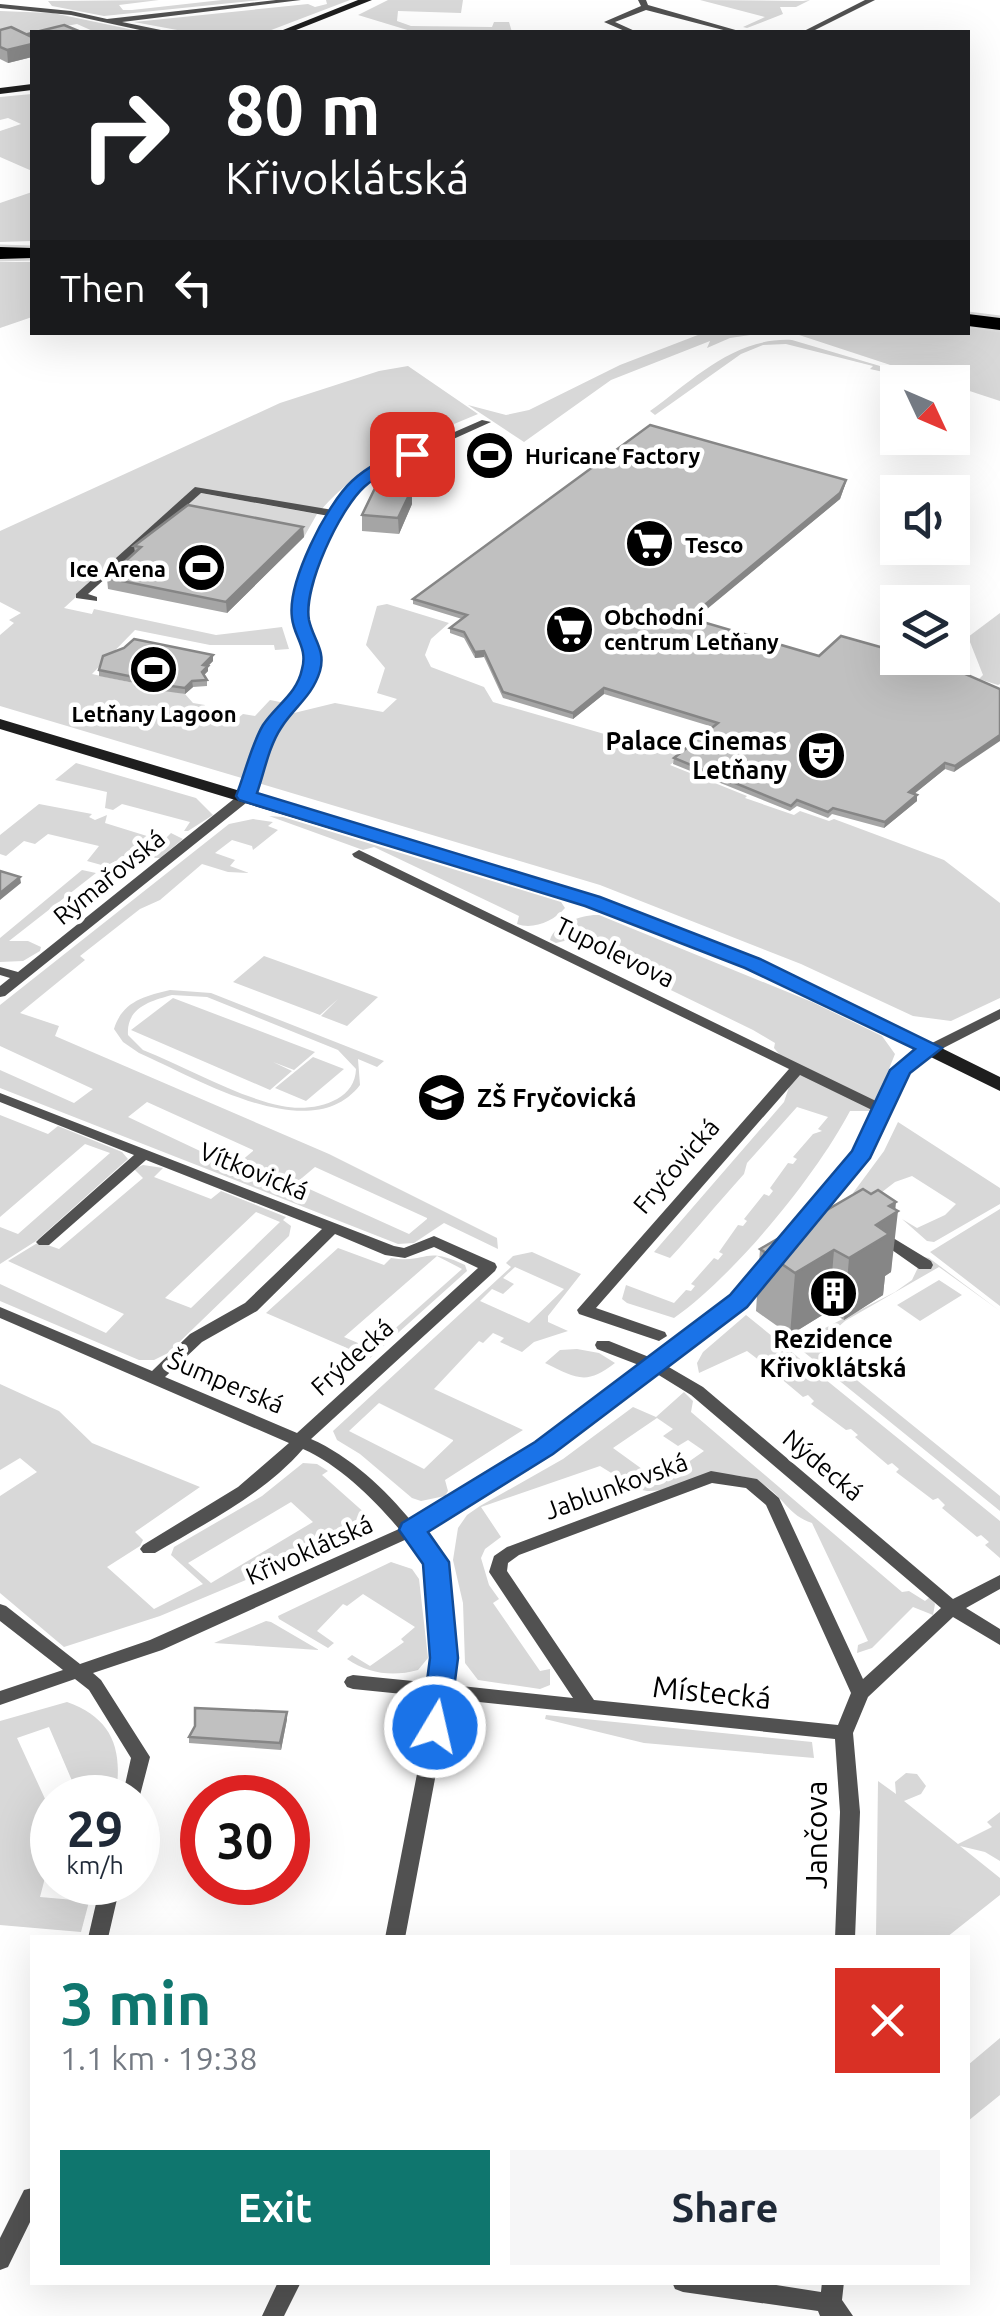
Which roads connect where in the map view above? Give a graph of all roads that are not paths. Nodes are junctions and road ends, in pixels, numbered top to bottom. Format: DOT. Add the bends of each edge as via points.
graph roads {
  1 [pos="297,0"];
  2 [pos="367,0"];
  3 [pos="871,0"];
  4 [pos="35,4"];
  5 [pos="643,4"];
  6 [pos="0,6"];
  7 [pos="106,21"];
  8 [pos="149,30"];
  9 [pos="288,30"];
  10 [pos="628,30"];
  11 [pos="732,30"];
  12 [pos="810,30"];
  13 [pos="30,87"];
  14 [pos="0,91"];
  15 [pos="0,250"];
  16 [pos="30,250"];
  17 [pos="970,312"];
  18 [pos="970,320"];
  19 [pos="1000,320"];
  20 [pos="486,422"];
  21 [pos="336,514"];
  22 [pos="92,599"];
  23 [pos="0,724"];
  24 [pos="246,796"];
  25 [pos="359,854"];
  26 [pos="0,971"];
  27 [pos="20,977"];
  28 [pos="0,993"];
  29 [pos="1000,1013"];
  30 [pos="931,1048"];
  31 [pos="796,1070"];
  32 [pos="1000,1085"];
  33 [pos="0,1097"];
  34 [pos="883,1110"];
  35 [pos="144,1154"];
  36 [pos="859,1221"];
  37 [pos="330,1229"];
  38 [pos="44,1242"];
  39 [pos="924,1265"];
  40 [pos="489,1267"];
  41 [pos="0,1312"];
  42 [pos="659,1336"];
  43 [pos="604,1345"];
  44 [pos="656,1366"];
  45 [pos="154,1378"];
  46 [pos="300,1440"];
  47 [pos="412,1530"];
  48 [pos="149,1549"];
  49 [pos="1000,1582"];
  50 [pos="952,1608"];
  51 [pos="0,1611"];
  52 [pos="1000,1638"];
  53 [pos="87,1679"];
  54 [pos="353,1682"];
  55 [pos="442,1692"];
  56 [pos="860,1692"];
  57 [pos="0,1698"];
  58 [pos="589,1707"];
  59 [pos="844,1733"];
  60 [pos="137,1775"];
  61 [pos="106,1905"];
  62 [pos="99,1935"];
  63 [pos="396,1935"];
  64 [pos="845,1935"];
  65 [pos="30,2201"];
  66 [pos="0,2260"];
  67 [pos="288,2285"];
  68 [pos="704,2285"];
  69 [pos="834,2304"];
  70 [pos="273,2316"];
  1 -- 7 [label="street"];
  2 -- 9 [label="main road"];
  3 -- 12 [label="street"];
  4 -- 6 [label="street"];
  4 -- 7 [label="street"];
  5 -- 10 [label="street" via="608,22"];
  5 -- 11 [label="street"];
  7 -- 8 [label="street"];
  13 -- 14 [label="main road"];
  15 -- 16 [label="highway"];
  17 -- 19 [label="highway"];
  18 -- 19 [label="highway"];
  20 -- 21 [label="street" via="383,467 356,486"];
  21 -- 22 [label="street" via="199,490 80,596"];
  21 -- 24 [label="street" via="303,582 300,620 312,646 312,669 299,698 272,726"];
  23 -- 24 [label="main road, Tupolevova"];
  24 -- 27 [label="street, Rýmařovská"];
  24 -- 30 [label="main road, Tupolevova" via="592,902 752,964"];
  25 -- 31 [label="street, Tupolevova"];
  26 -- 27 [label="street"];
  27 -- 28 [label="street, Rýmařovská"];
  29 -- 30 [label="street, Křivoklátská"];
  30 -- 32 [label="main road, Tupolevova"];
  30 -- 34 [label="street, Křivoklátská" via="900,1070"];
  31 -- 34 [label="street"];
  31 -- 42 [label="street, Fryčovická" via="586,1310"];
  33 -- 35 [label="street, Vítkovická"];
  34 -- 44 [label="street, Křivoklátská" via="827,1208 739,1301"];
  35 -- 37 [label="street, Vítkovická"];
  35 -- 38 [label="street"];
  36 -- 39 [label="street"];
  37 -- 40 [label="street, Vítkovická" via="391,1252 434,1241"];
  37 -- 45 [label="street" via="251,1307 196,1338"];
  40 -- 46 [label="street, Frýdecká"];
  41 -- 45 [label="street, Šumperská"];
  43 -- 44 [label="street"];
  44 -- 47 [label="street, Křivoklátská" via="544,1448"];
  44 -- 50 [label="street, Nýdecká" via="696,1391"];
  45 -- 46 [label="street, Šumperská"];
  46 -- 47 [label="street, Šumperská" via="328,1453"];
  46 -- 48 [label="street, Frýdecká" via="244,1490"];
  47 -- 53 [label="street, Křivoklátská"];
  47 -- 55 [label="street, Šumperská" via="436,1562"];
  49 -- 50 [label="street"];
  50 -- 52 [label="street, Nýdecká"];
  50 -- 56 [label="street"];
  51 -- 53 [label="street"];
  53 -- 57 [label="street, Křivoklátská"];
  53 -- 60 [label="street" via="141,1757"];
  54 -- 55 [label="street, Místecká"];
  55 -- 58 [label="street, Místecká"];
  55 -- 63 [label="street, Šumperská"];
  56 -- 58 [label="street, Jablunkovská" via="773,1502 751,1483 711,1477 500,1560 498,1572"];
  56 -- 59 [label="street"];
  58 -- 59 [label="street, Místecká"];
  59 -- 64 [label="street, Jančova" via="850,1812"];
  61 -- 62 [label="street"];
  65 -- 66 [label="street"];
  67 -- 70 [label="street"];
  68 -- 69 [label="street"];
}
